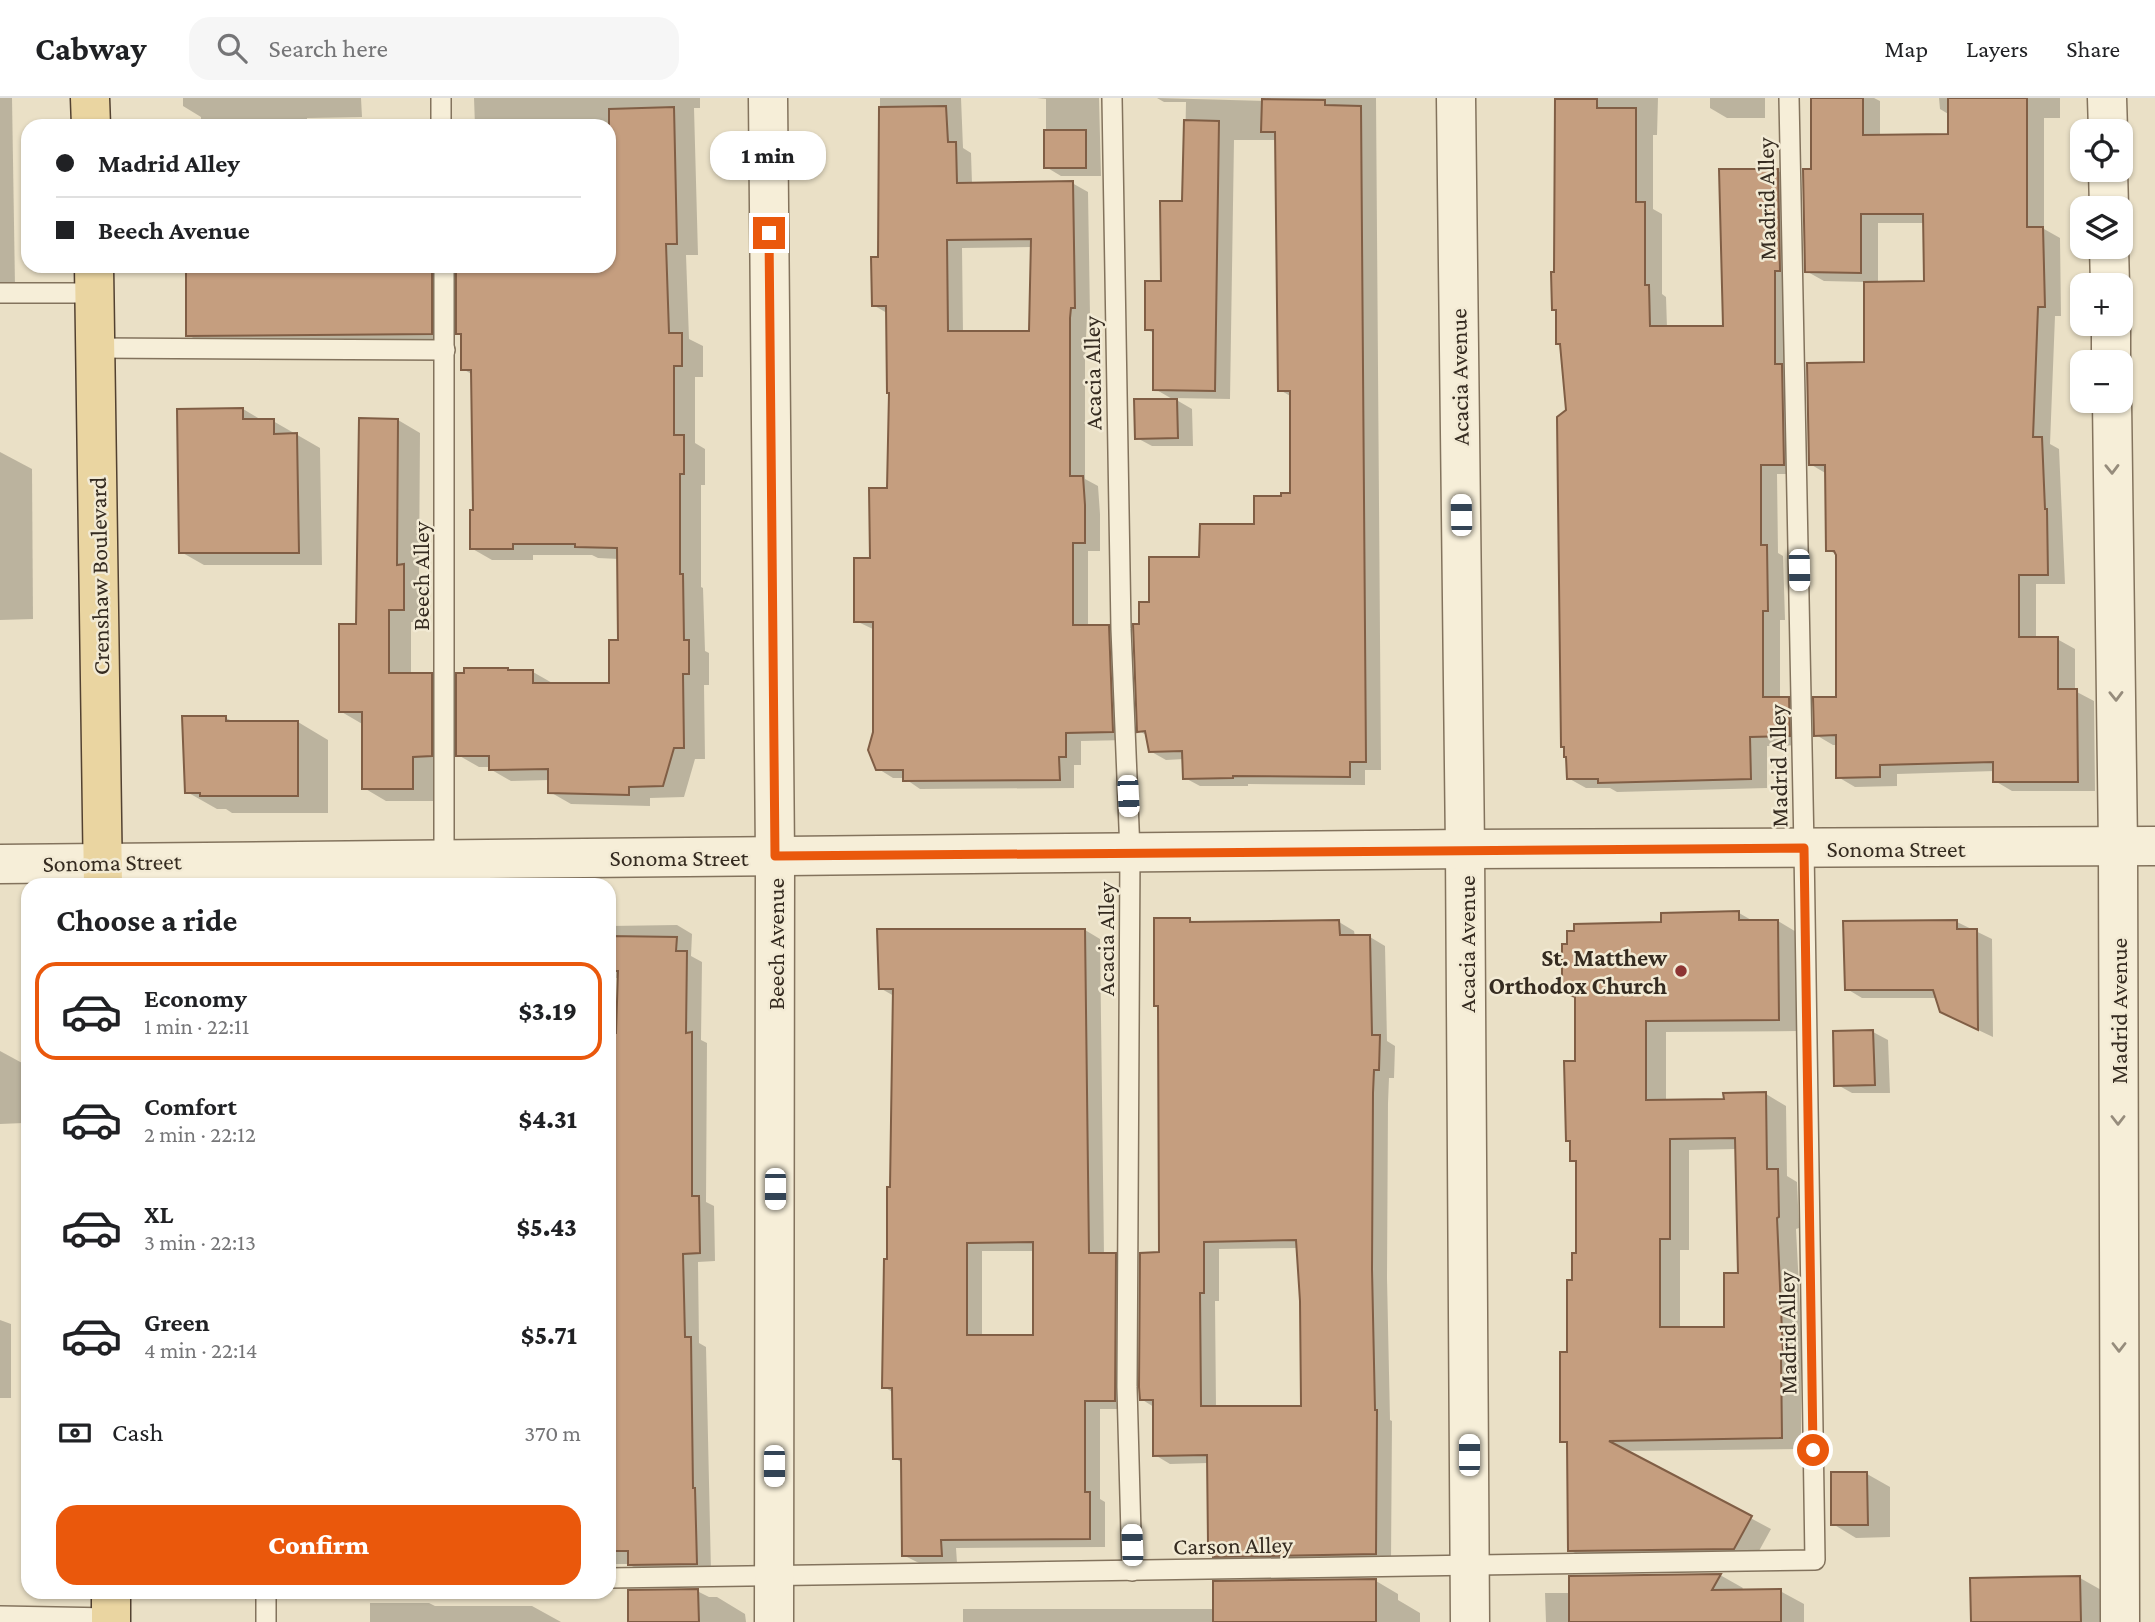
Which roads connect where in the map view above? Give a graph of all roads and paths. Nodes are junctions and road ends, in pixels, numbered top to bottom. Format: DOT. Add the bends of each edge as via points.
graph roads {
  1 [pos="90,98"];
  2 [pos="441,98"];
  3 [pos="768,98"];
  4 [pos="1112,98"];
  5 [pos="1456,98"];
  6 [pos="1789,98"];
  7 [pos="2108,98"];
  8 [pos="91,119"];
  9 [pos="441,119"];
  10 [pos="2108,119"];
  11 [pos="443,273"];
  12 [pos="94,279"];
  13 [pos="0,293"];
  14 [pos="95,348"];
  15 [pos="445,350"];
  16 [pos="2112,413"];
  17 [pos="2155,846"];
  18 [pos="2118,847"];
  19 [pos="1804,848"];
  20 [pos="1465,849"];
  21 [pos="1130,852"];
  22 [pos="775,856"];
  23 [pos="0,864"];
  24 [pos="444,872"];
  25 [pos="103,874"];
  26 [pos="1815,1560"];
  27 [pos="1470,1565"];
  28 [pos="1132,1571"];
  29 [pos="774,1577"];
  30 [pos="616,1578"];
  31 [pos="266,1599"];
  32 [pos="111,1611"];
  33 [pos="0,1616"];
  34 [pos="266,1622"];
  35 [pos="774,1622"];
  36 [pos="1470,1622"];
  37 [pos="2120,1622"];
  1 -- 8 [label="main road"];
  2 -- 9 [label="lane"];
  3 -- 22 [label="street, Beech Avenue"];
  4 -- 21 [label="lane, Acacia Alley"];
  5 -- 20 [label="street, Acacia Avenue"];
  6 -- 19 [label="lane, Madrid Alley"];
  7 -- 10 [label="street"];
  11 -- 15 [label="lane, Beech Alley"];
  12 -- 13 [label="lane"];
  12 -- 14 [label="main road, Crenshaw Boulevard"];
  14 -- 15 [label="lane"];
  14 -- 25 [label="main road, Crenshaw Boulevard"];
  15 -- 24 [label="lane, Beech Alley"];
  16 -- 18 [label="street, Madrid Avenue, one-way"];
  17 -- 18 [label="street, Sonoma Street"];
  18 -- 19 [label="street, Sonoma Street"];
  18 -- 37 [label="street, Madrid Avenue, one-way"];
  19 -- 20 [label="street, Sonoma Street"];
  19 -- 26 [label="lane, Madrid Alley"];
  20 -- 21 [label="street, Sonoma Street"];
  20 -- 27 [label="street, Acacia Avenue"];
  21 -- 22 [label="street, Sonoma Street"];
  21 -- 28 [label="lane, Acacia Alley" via="1127,1387"];
  22 -- 24 [label="street, Sonoma Street"];
  22 -- 29 [label="street, Beech Avenue"];
  23 -- 25 [label="street, Sonoma Street"];
  24 -- 25 [label="street, Sonoma Street"];
  26 -- 27 [label="lane, Carson Alley"];
  27 -- 28 [label="lane, Carson Alley"];
  27 -- 36 [label="street, Acacia Avenue"];
  28 -- 29 [label="lane, Carson Alley"];
  29 -- 30 [label="lane, Carson Alley"];
  29 -- 35 [label="street, Beech Avenue"];
  31 -- 34 [label="lane"];
  32 -- 33 [label="lane"];
}
